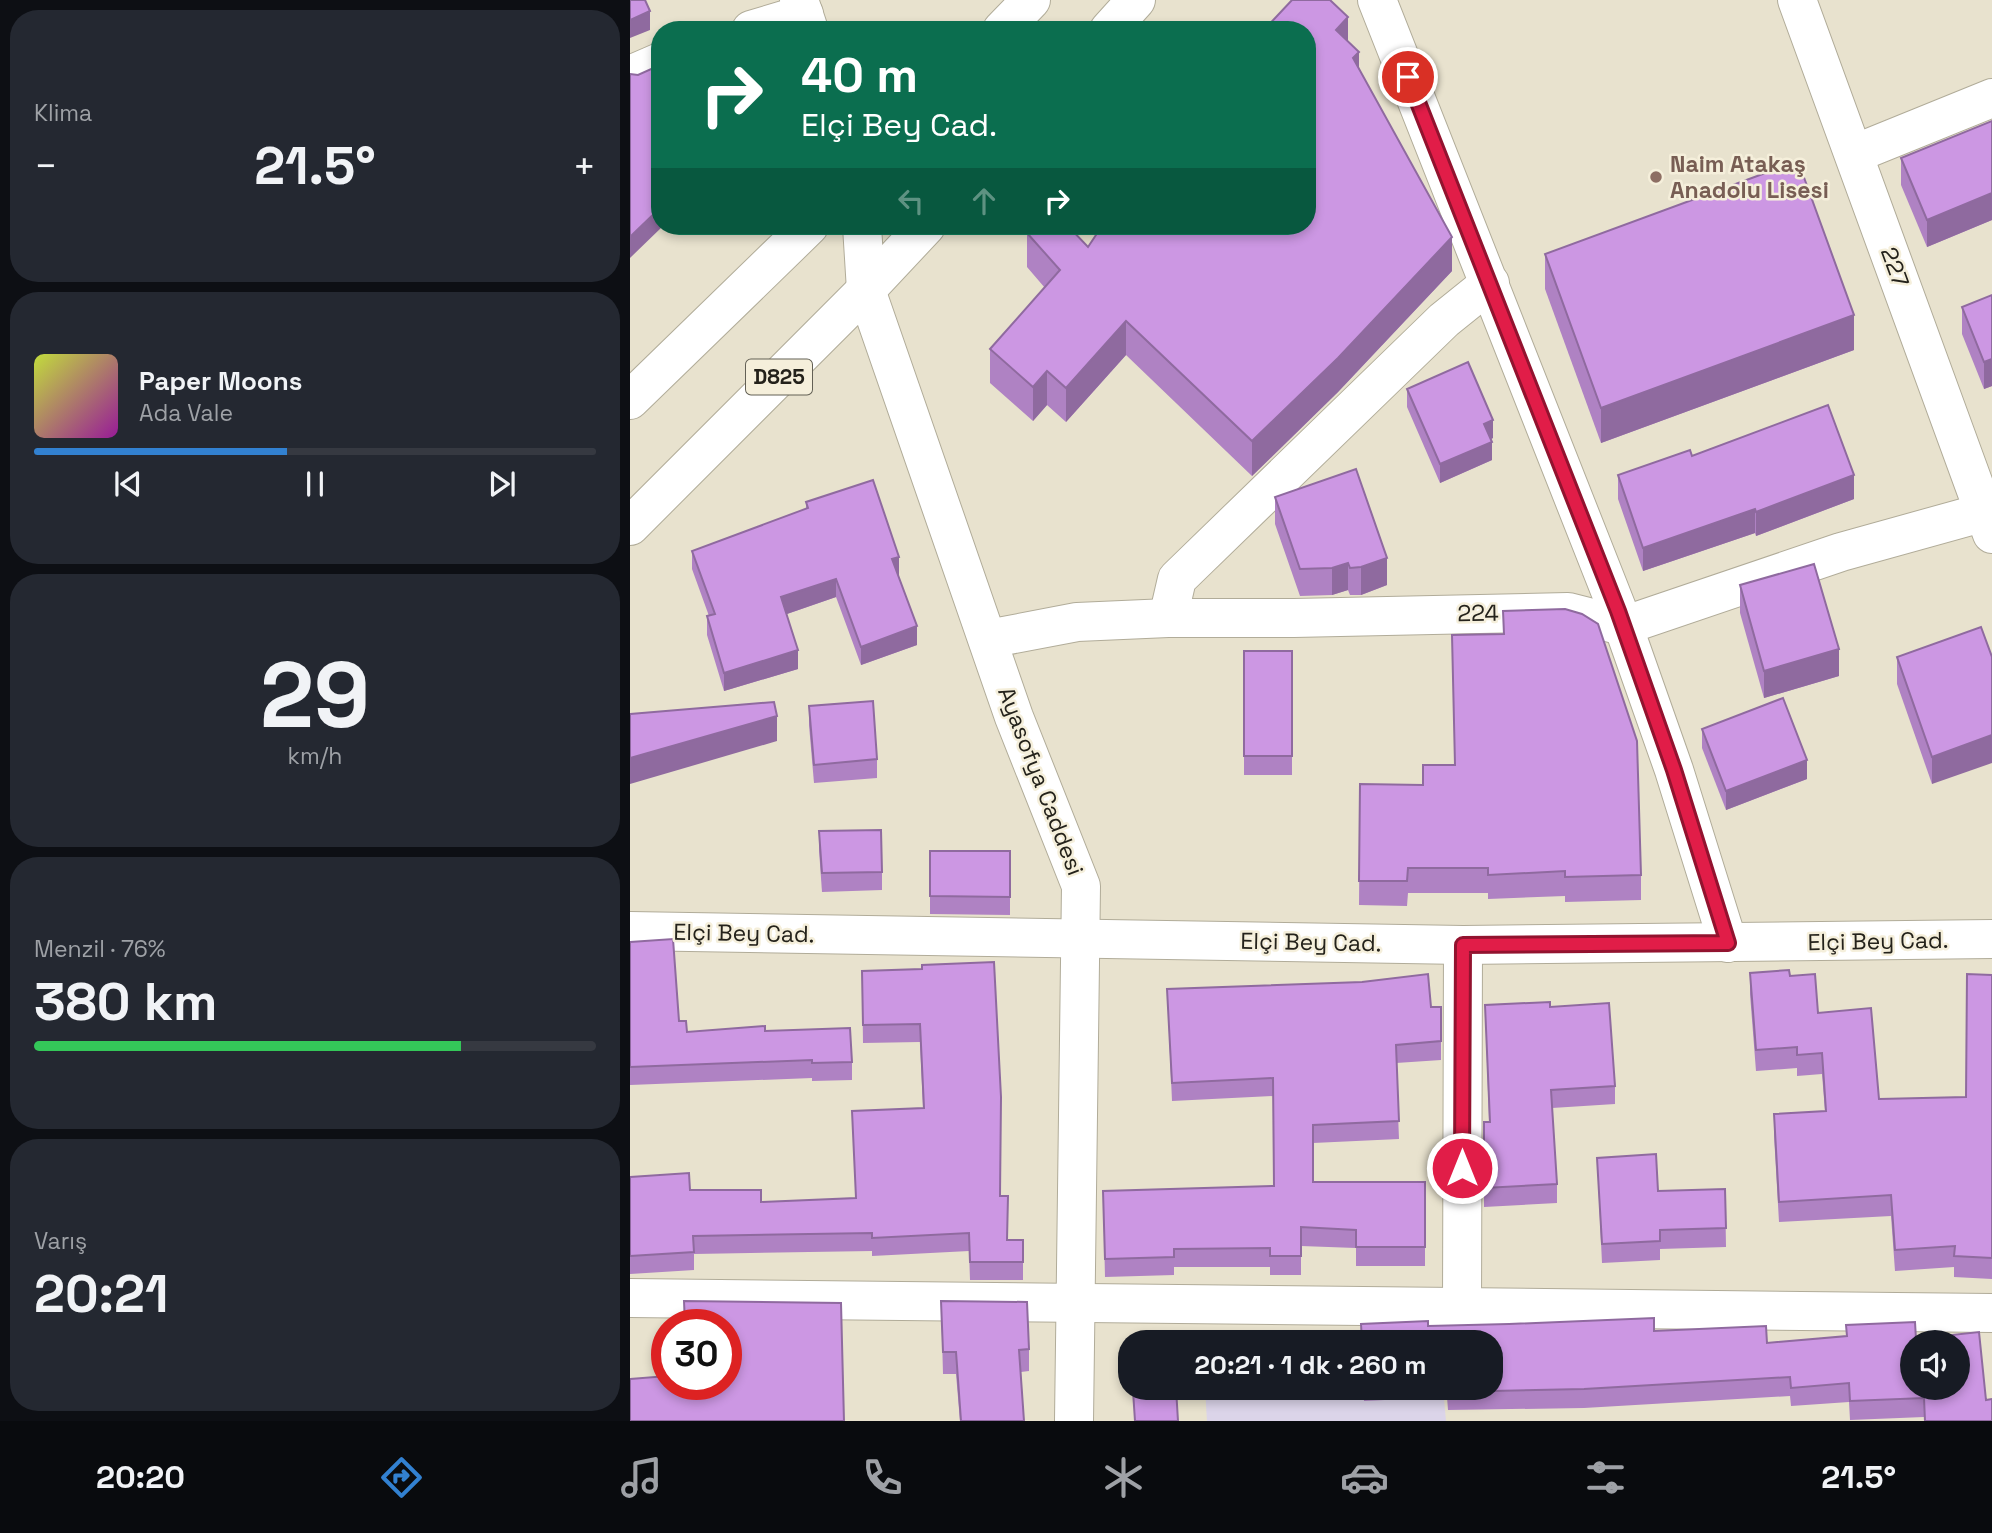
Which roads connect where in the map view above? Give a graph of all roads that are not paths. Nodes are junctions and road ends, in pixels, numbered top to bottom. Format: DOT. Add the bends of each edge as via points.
graph roads {
  1 [pos="1031,0"];
  2 [pos="1136,0"];
  3 [pos="1377,0"];
  4 [pos="1797,0"];
  5 [pos="804,15"];
  6 [pos="783,21"];
  7 [pos="1011,21"];
  8 [pos="1117,21"];
  9 [pos="651,66"];
  10 [pos="630,75"];
  11 [pos="1992,98"];
  12 [pos="1854,154"];
  13 [pos="800,235"];
  14 [pos="863,235"];
  15 [pos="918,235"];
  16 [pos="1490,283"];
  17 [pos="866,290"];
  18 [pos="630,400"];
  19 [pos="1990,519"];
  20 [pos="630,526"];
  21 [pos="1168,618"];
  22 [pos="1623,625"];
  23 [pos="988,639"];
  24 [pos="630,931"];
  25 [pos="1082,939"];
  26 [pos="1992,939"];
  27 [pos="1728,943"];
  28 [pos="1463,945"];
  29 [pos="630,1298"];
  30 [pos="1073,1305"];
  31 [pos="1462,1308"];
  32 [pos="1992,1313"];
  33 [pos="1074,1421"];
  1 -- 7 [label="main road"];
  2 -- 8 [label="main road"];
  3 -- 16 [label="main road"];
  4 -- 12 [label="main road, 227"];
  5 -- 6 [label="main road"];
  9 -- 10 [label="main road"];
  11 -- 12 [label="main road"];
  12 -- 19 [label="main road, 227"];
  13 -- 18 [label="main road"];
  14 -- 17 [label="main road, Ayasofya Caddesi"];
  15 -- 17 [label="main road, D825"];
  16 -- 21 [label="main road" via="1444,320 1177,579"];
  16 -- 22 [label="main road"];
  17 -- 20 [label="main road, D825"];
  17 -- 23 [label="main road, Ayasofya Caddesi"];
  19 -- 22 [label="main road" via="1841,552"];
  21 -- 22 [label="main road, 224" via="1568,612"];
  21 -- 23 [label="main road, 224" via="1077,622"];
  22 -- 27 [label="main road"];
  23 -- 25 [label="main road, Ayasofya Caddesi" via="1081,886"];
  24 -- 25 [label="main road, Elçi Bey Cad."];
  25 -- 28 [label="main road, Elçi Bey Cad."];
  25 -- 30 [label="main road, Ayasofya Caddesi"];
  26 -- 27 [label="main road, Elçi Bey Cad."];
  27 -- 28 [label="main road, Elçi Bey Cad."];
  28 -- 31 [label="main road"];
  29 -- 30 [label="main road"];
  30 -- 31 [label="main road"];
  30 -- 33 [label="main road, Ayasofya Caddesi"];
  31 -- 32 [label="main road"];
}
